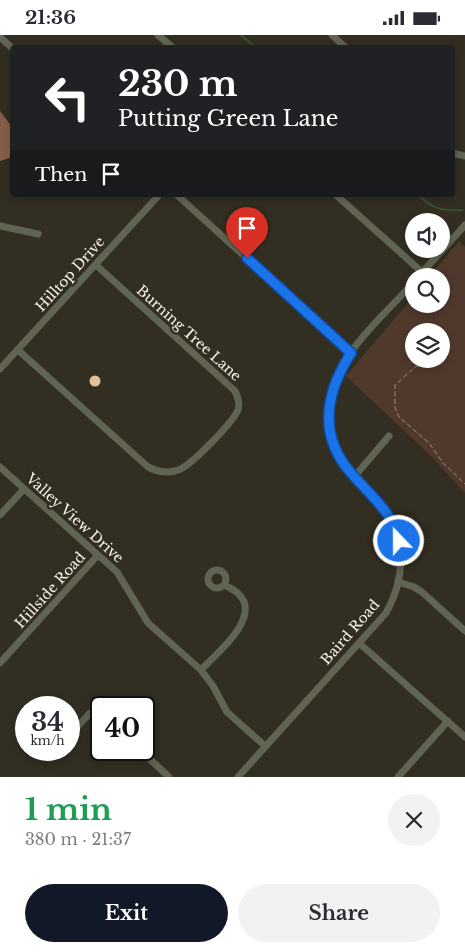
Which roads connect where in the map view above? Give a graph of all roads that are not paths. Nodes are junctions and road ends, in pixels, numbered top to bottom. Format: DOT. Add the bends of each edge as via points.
graph roads {
  1 [pos="158,35"];
  2 [pos="332,35"];
  3 [pos="0,37"];
  4 [pos="170,45"];
  5 [pos="343,45"];
  6 [pos="10,46"];
  7 [pos="157,197"];
  8 [pos="179,197"];
  9 [pos="338,197"];
  10 [pos="465,225"];
  11 [pos="0,226"];
  12 [pos="38,234"];
  13 [pos="96,265"];
  14 [pos="414,268"];
  15 [pos="426,268"];
  16 [pos="405,292"];
  17 [pos="18,350"];
  18 [pos="351,353"];
  19 [pos="0,369"];
  20 [pos="389,436"];
  21 [pos="0,467"];
  22 [pos="354,477"];
  23 [pos="24,489"];
  24 [pos="0,515"];
  25 [pos="98,555"];
  26 [pos="398,582"];
  27 [pos="224,585"];
  28 [pos="465,631"];
  29 [pos="359,643"];
  30 [pos="0,663"];
  31 [pos="201,670"];
  32 [pos="90,713"];
  33 [pos="448,721"];
  34 [pos="80,723"];
  35 [pos="465,737"];
  36 [pos="265,746"];
  37 [pos="152,761"];
  38 [pos="169,777"];
  39 [pos="238,777"];
  40 [pos="398,777"];
  1 -- 4 [label="street"];
  2 -- 5 [label="street"];
  3 -- 6 [label="street"];
  7 -- 13 [label="street, Hilltop Drive"];
  8 -- 18 [label="street"];
  9 -- 14 [label="street"];
  10 -- 15 [label="street"];
  11 -- 12 [label="street"];
  13 -- 17 [label="street, Hilltop Drive"];
  13 -- 17 [label="street, Burning Tree Lane" via="235,391 239,405 237,411 195,459 172,472 148,467"];
  16 -- 18 [label="street, Baird Road"];
  17 -- 19 [label="street, Hilltop Drive"];
  18 -- 22 [label="street, Baird Road" via="332,390 329,414 336,451"];
  20 -- 22 [label="street"];
  21 -- 23 [label="street, Valley View Drive"];
  22 -- 26 [label="street, Baird Road" via="382,505 396,530 401,551"];
  23 -- 24 [label="street"];
  23 -- 25 [label="street, Valley View Drive"];
  25 -- 30 [label="street, Hillside Road"];
  25 -- 31 [label="street, Valley View Drive" via="123,581 148,623"];
  26 -- 28 [label="street" via="422,592"];
  26 -- 29 [label="street, Baird Road" via="394,600 386,613"];
  27 -- 31 [label="street" via="240,597 246,615 240,627"];
  29 -- 33 [label="street"];
  29 -- 36 [label="street, Baird Road"];
  31 -- 36 [label="street, Valley View Drive" via="227,712"];
  32 -- 34 [label="street"];
  33 -- 35 [label="street"];
  33 -- 40 [label="street"];
  36 -- 39 [label="street, Baird Road"];
  37 -- 38 [label="street"];
}
